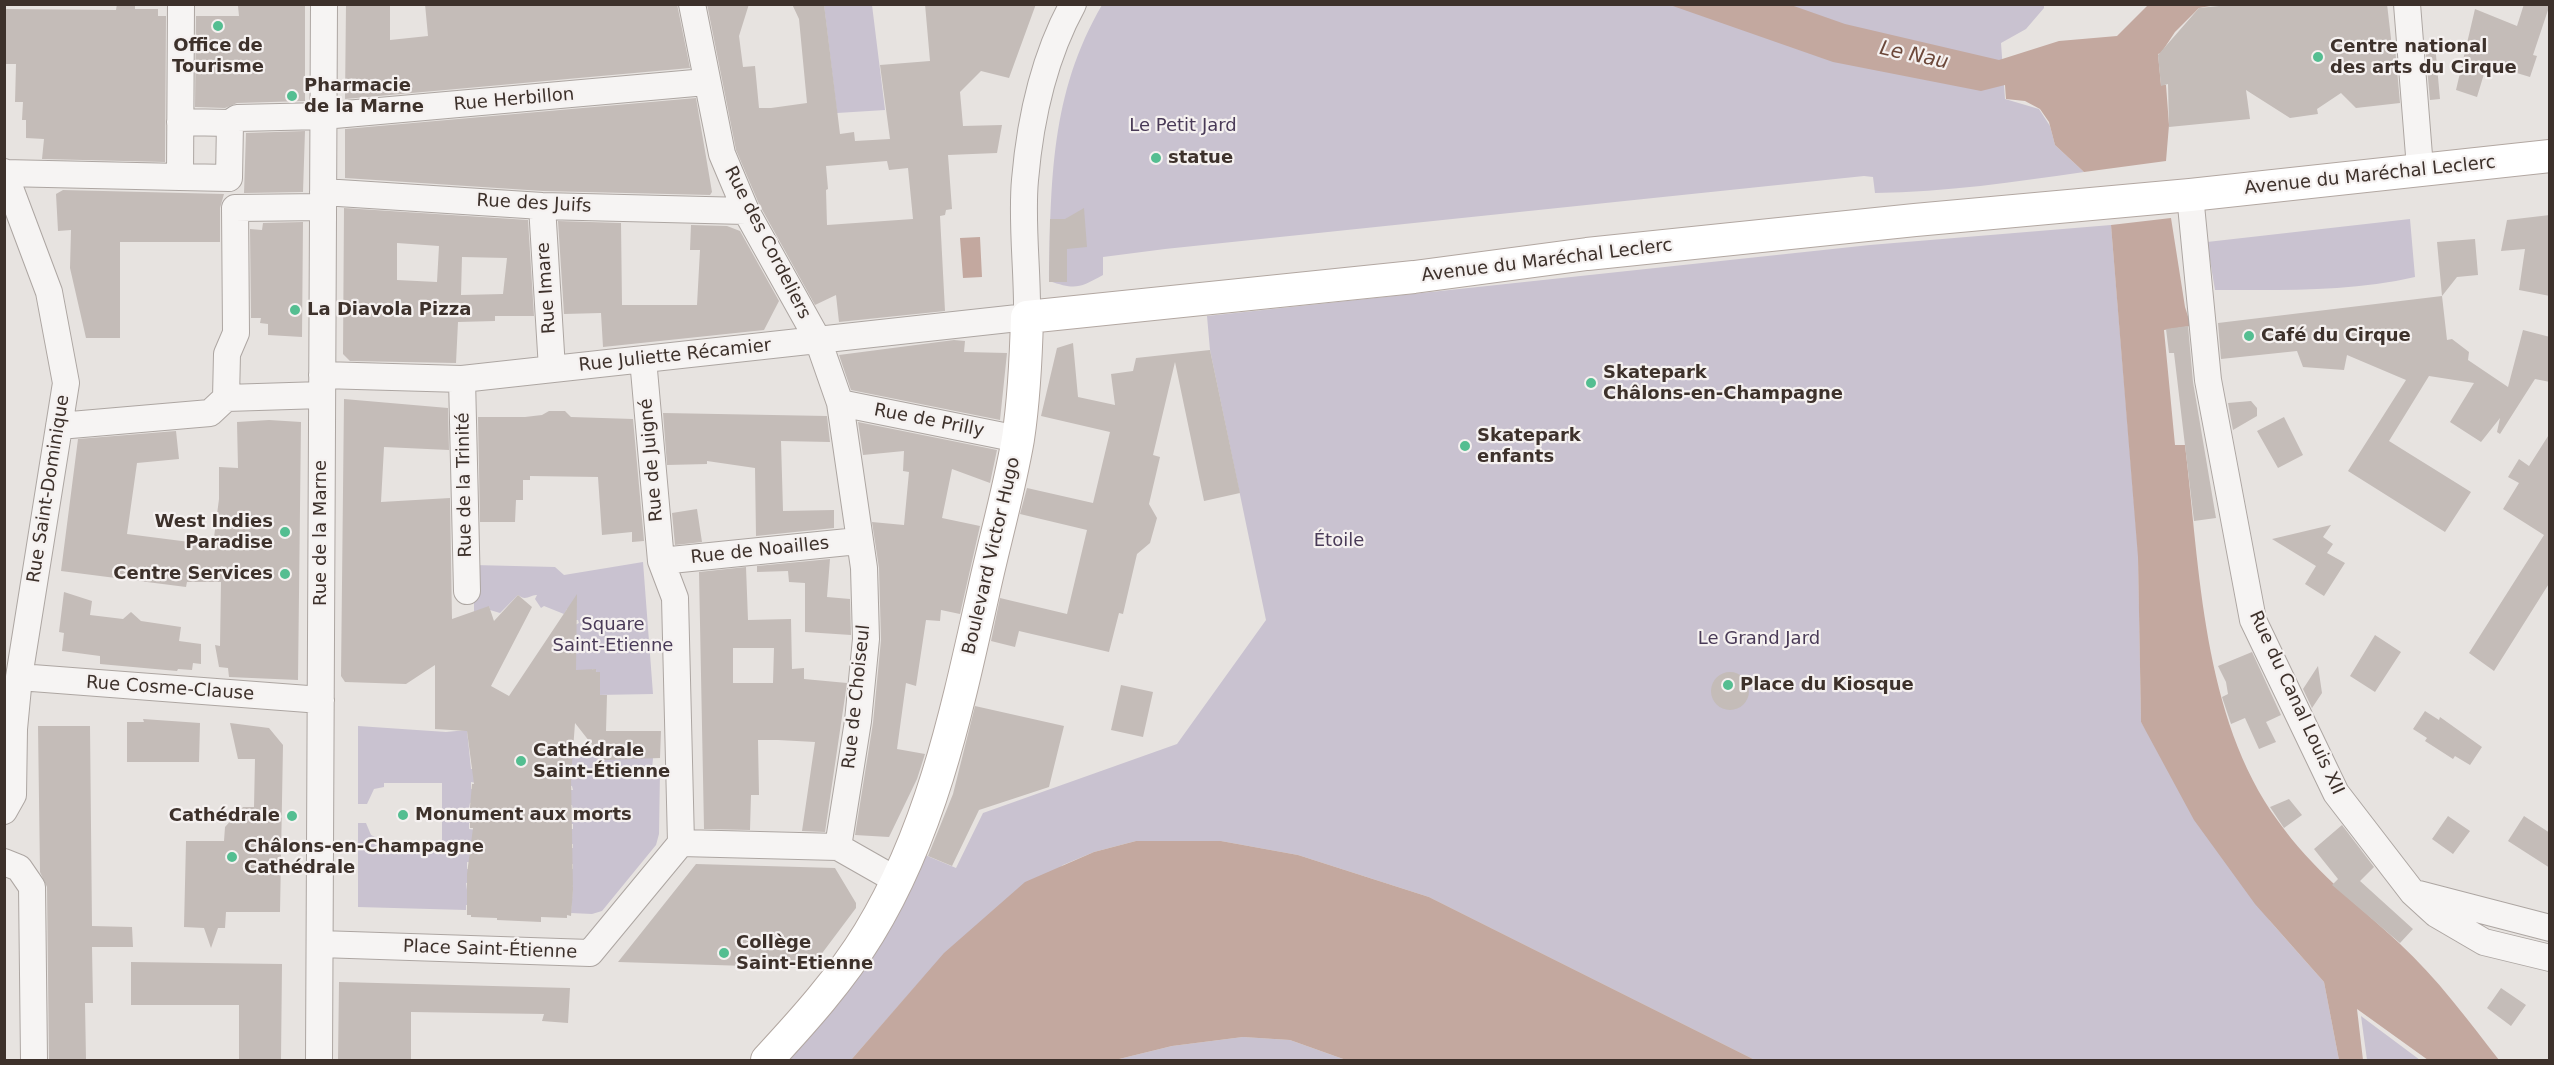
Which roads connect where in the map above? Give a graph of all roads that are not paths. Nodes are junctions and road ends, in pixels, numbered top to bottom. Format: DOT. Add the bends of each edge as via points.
graph roads {
  1 [pos="181,4"];
  2 [pos="324,4"];
  3 [pos="692,4"];
  4 [pos="1073,4"];
  5 [pos="2407,4"];
  6 [pos="706,82"];
  7 [pos="323,116"];
  8 [pos="180,122"];
  9 [pos="230,123"];
  10 [pos="2550,156"];
  11 [pos="2420,168"];
  12 [pos="5,173"];
  13 [pos="180,177"];
  14 [pos="2190,195"];
  15 [pos="323,200"];
  16 [pos="542,206"];
  17 [pos="746,211"];
  18 [pos="1027,317"];
  19 [pos="818,340"];
  20 [pos="643,359"];
  21 [pos="552,369"];
  22 [pos="462,379"];
  23 [pos="322,385"];
  24 [pos="226,398"];
  25 [pos="840,403"];
  26 [pos="59,426"];
  27 [pos="1018,439"];
  28 [pos="858,541"];
  29 [pos="661,561"];
  30 [pos="467,591"];
  31 [pos="19,677"];
  32 [pos="321,700"];
  33 [pos="4,811"];
  34 [pos="681,843"];
  35 [pos="838,847"];
  36 [pos="4,862"];
  37 [pos="896,880"];
  38 [pos="2413,893"];
  39 [pos="2550,928"];
  40 [pos="320,944"];
  41 [pos="2550,958"];
  42 [pos="34,1060"];
  43 [pos="319,1060"];
  44 [pos="767,1060"];
  1 -- 8 [label="street"];
  2 -- 7 [label="street, Rue de la Marne"];
  3 -- 6 [label="street, Rue des Cordeliers"];
  4 -- 18 [label="street, Boulevard Victor Hugo" via="1051,57 1033,119 1024,182"];
  5 -- 11 [label="street"];
  6 -- 7 [label="street, Rue Herbillon"];
  6 -- 17 [label="street, Rue des Cordeliers" via="722,154"];
  7 -- 9 [label="street, Rue Herbillon" via="237,118"];
  7 -- 15 [label="street, Rue de la Marne"];
  8 -- 9 [label="street, Rue Herbillon"];
  8 -- 13 [label="street"];
  9 -- 13 [label="street" via="229,178"];
  10 -- 11 [label="main road, Avenue du Maréchal Leclerc"];
  11 -- 14 [label="main road, Avenue du Maréchal Leclerc"];
  12 -- 13 [label="street"];
  12 -- 26 [label="street, Rue Saint-Dominique" via="49,292 66,383"];
  14 -- 18 [label="main road, Avenue du Maréchal Leclerc" via="1587,254 1402,278"];
  14 -- 38 [label="street, Rue du Canal Louis XII" via="2208,380 2253,620 2336,794"];
  15 -- 16 [label="street, Rue des Juifs"];
  15 -- 23 [label="street, Rue de la Marne"];
  15 -- 24 [label="street, Rue des Juifs" via="235,208 236,333 227,354"];
  16 -- 17 [label="street, Rue des Juifs"];
  16 -- 21 [label="street, Rue Imare"];
  17 -- 19 [label="street, Rue des Cordeliers"];
  18 -- 19 [label="street, Rue Juliette Récamier"];
  18 -- 27 [label="main road, Boulevard Victor Hugo"];
  19 -- 20 [label="street, Rue Juliette Récamier"];
  19 -- 25 [label="street, Rue des Cordeliers"];
  20 -- 21 [label="street, Rue Juliette Récamier"];
  20 -- 29 [label="street, Rue de Juigné"];
  21 -- 22 [label="street, Rue Juliette Récamier"];
  22 -- 23 [label="street, Rue Juliette Récamier"];
  22 -- 30 [label="street, Rue de la Trinité"];
  23 -- 24 [label="street, Rue Juliette Récamier"];
  23 -- 32 [label="street, Rue de la Marne"];
  24 -- 26 [label="street" via="210,413"];
  25 -- 27 [label="street, Rue de Prilly"];
  25 -- 28 [label="street, Rue de Choiseul"];
  26 -- 31 [label="street, Rue Saint-Dominique"];
  27 -- 37 [label="main road, Boulevard Victor Hugo" via="962,689 934,792"];
  28 -- 29 [label="street, Rue de Noailles"];
  28 -- 35 [label="street, Rue de Choiseul" via="864,568 866,639 858,721"];
  29 -- 34 [label="street, Rue de Juigné" via="675,598"];
  31 -- 32 [label="street, Rue Cosme-Clause"];
  31 -- 33 [label="street, Rue Saint-Dominique" via="13,795"];
  32 -- 40 [label="street, Rue de la Marne"];
  34 -- 35 [label="street"];
  34 -- 40 [label="street, Place Saint-Étienne" via="590,953"];
  35 -- 37 [label="street"];
  36 -- 42 [label="street" via="19,868 32,887"];
  37 -- 44 [label="main road, Boulevard Victor Hugo" via="869,933 806,1018"];
  38 -- 39 [label="street"];
  38 -- 41 [label="street, Rue du Canal Louis XII" via="2436,914 2484,942"];
  40 -- 43 [label="street, Rue de la Marne"];
}
